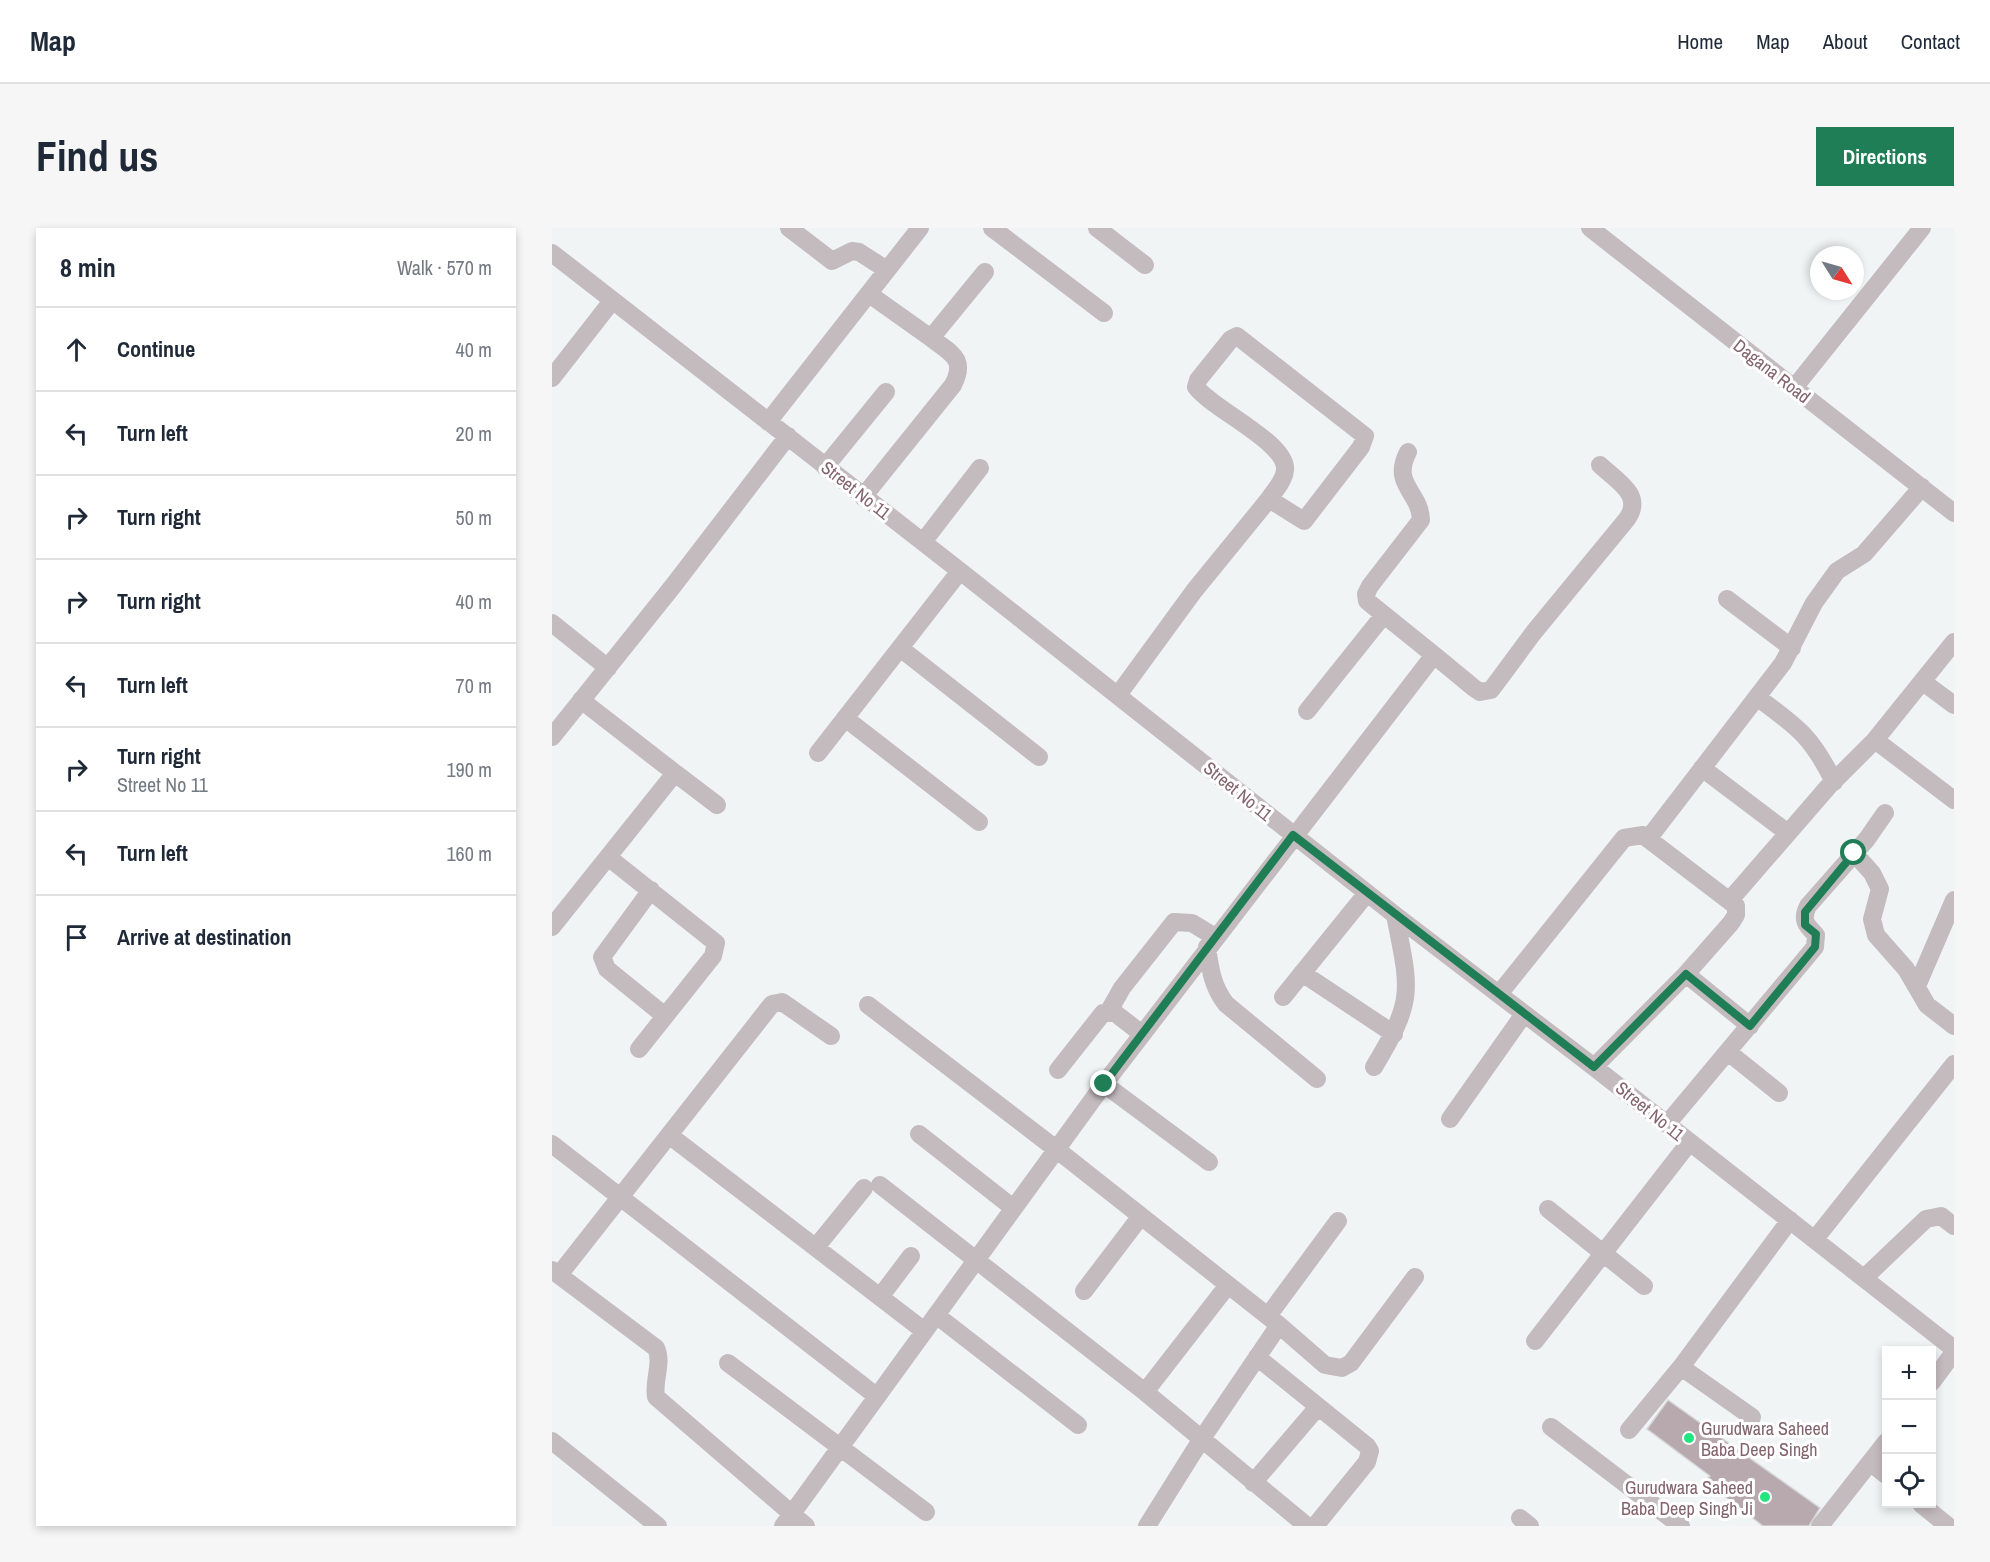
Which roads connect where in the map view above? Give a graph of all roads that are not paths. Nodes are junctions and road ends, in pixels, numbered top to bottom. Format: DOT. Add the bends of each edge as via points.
graph roads {
  1 [pos="789,228"];
  2 [pos="920,228"];
  3 [pos="992,228"];
  4 [pos="1097,228"];
  5 [pos="1591,228"];
  6 [pos="1922,228"];
  7 [pos="552,252"];
  8 [pos="1145,265"];
  9 [pos="887,270"];
  10 [pos="985,272"];
  11 [pos="869,294"];
  12 [pos="612,301"];
  13 [pos="1104,313"];
  14 [pos="931,338"];
  15 [pos="552,378"];
  16 [pos="1794,388"];
  17 [pos="886,392"];
  18 [pos="768,422"];
  19 [pos="788,436"];
  20 [pos="1408,452"];
  21 [pos="1600,465"];
  22 [pos="825,467"];
  23 [pos="980,468"];
  24 [pos="1922,487"];
  25 [pos="863,497"];
  26 [pos="1269,499"];
  27 [pos="1954,513"];
  28 [pos="923,542"];
  29 [pos="960,571"];
  30 [pos="1727,599"];
  31 [pos="1383,616"];
  32 [pos="552,623"];
  33 [pos="1954,642"];
  34 [pos="900,648"];
  35 [pos="1792,648"];
  36 [pos="1434,655"];
  37 [pos="608,668"];
  38 [pos="1923,681"];
  39 [pos="1118,695"];
  40 [pos="1757,697"];
  41 [pos="581,700"];
  42 [pos="1954,705"];
  43 [pos="1307,711"];
  44 [pos="845,718"];
  45 [pos="556,724"];
  46 [pos="1875,740"];
  47 [pos="818,753"];
  48 [pos="1039,757"];
  49 [pos="1702,768"];
  50 [pos="675,773"];
  51 [pos="1834,782"];
  52 [pos="1954,800"];
  53 [pos="717,805"];
  54 [pos="1885,813"];
  55 [pos="979,822"];
  56 [pos="1788,833"];
  57 [pos="1293,835"];
  58 [pos="1648,839"];
  59 [pos="1854,853"];
  60 [pos="608,856"];
  61 [pos="651,890"];
  62 [pos="1367,893"];
  63 [pos="1730,900"];
  64 [pos="1954,900"];
  65 [pos="1395,915"];
  66 [pos="552,927"];
  67 [pos="1211,942"];
  68 [pos="1302,973"];
  69 [pos="1686,974"];
  70 [pos="1917,986"];
  71 [pos="1499,994"];
  72 [pos="1283,997"];
  73 [pos="868,1005"];
  74 [pos="1109,1011"];
  75 [pos="1524,1014"];
  76 [pos="665,1016"];
  77 [pos="1952,1021"];
  78 [pos="1750,1026"];
  79 [pos="1142,1034"];
  80 [pos="1394,1034"];
  81 [pos="831,1036"];
  82 [pos="639,1049"];
  83 [pos="1728,1052"];
  84 [pos="1954,1064"];
  85 [pos="1374,1067"];
  86 [pos="1594,1067"];
  87 [pos="1058,1070"];
  88 [pos="1317,1078"];
  89 [pos="1104,1084"];
  90 [pos="1779,1093"];
  91 [pos="1450,1119"];
  92 [pos="1667,1124"];
  93 [pos="919,1134"];
  94 [pos="669,1135"];
  95 [pos="1689,1143"];
  96 [pos="552,1144"];
  97 [pos="1056,1149"];
  98 [pos="1209,1162"];
  99 [pos="619,1197"];
  100 [pos="1012,1207"];
  101 [pos="1548,1209"];
  102 [pos="1141,1216"];
  103 [pos="1790,1220"];
  104 [pos="1338,1221"];
  105 [pos="1954,1226"];
  106 [pos="1815,1239"];
  107 [pos="816,1247"];
  108 [pos="1605,1255"];
  109 [pos="910,1256"];
  110 [pos="976,1260"];
  111 [pos="555,1273"];
  112 [pos="1415,1277"];
  113 [pos="1864,1278"];
  114 [pos="1228,1285"];
  115 [pos="1644,1286"];
  116 [pos="1084,1291"];
  117 [pos="880,1297"];
  118 [pos="936,1315"];
  119 [pos="1274,1321"];
  120 [pos="923,1330"];
  121 [pos="1535,1341"];
  122 [pos="1954,1351"];
  123 [pos="1257,1357"];
  124 [pos="728,1363"];
  125 [pos="1681,1367"];
  126 [pos="1936,1376"];
  127 [pos="1145,1392"];
  128 [pos="875,1395"];
  129 [pos="1317,1408"];
  130 [pos="1752,1417"];
  131 [pos="1078,1425"];
  132 [pos="1551,1427"];
  133 [pos="1629,1430"];
  134 [pos="1201,1440"];
  135 [pos="552,1441"];
  136 [pos="838,1448"];
  137 [pos="1882,1448"];
  138 [pos="1871,1462"];
  139 [pos="1882,1471"];
  140 [pos="1253,1483"];
  141 [pos="1927,1508"];
  142 [pos="926,1512"];
  143 [pos="636,1519"];
  144 [pos="793,1522"];
  145 [pos="658,1526"];
  146 [pos="1147,1526"];
  147 [pos="1307,1526"];
  148 [pos="1315,1526"];
  149 [pos="1681,1526"];
  150 [pos="1821,1526"];
  151 [pos="1948,1526"];
  1 -- 9 [label="street" via="832,261 852,251 859,252"];
  2 -- 9 [label="street"];
  3 -- 13 [label="street"];
  4 -- 8 [label="street"];
  5 -- 16 [label="street, Dagana Road"];
  6 -- 16 [label="street"];
  7 -- 12 [label="street, Street No 11"];
  9 -- 11 [label="street"];
  10 -- 14 [label="street"];
  11 -- 14 [label="street"];
  11 -- 18 [label="street"];
  12 -- 15 [label="street"];
  12 -- 18 [label="street, Street No 11"];
  14 -- 25 [label="street" via="954,356 960,364 959,373"];
  16 -- 24 [label="street, Dagana Road"];
  17 -- 22 [label="street"];
  18 -- 19 [label="street, Street No 11"];
  19 -- 22 [label="street, Street No 11"];
  19 -- 37 [label="street"];
  20 -- 31 [label="street" via="1401,473 1421,512 1421,520 1366,594 1367,601"];
  21 -- 36 [label="street" via="1630,494 1633,510 1491,690 1480,692"];
  22 -- 25 [label="street, Street No 11"];
  23 -- 28 [label="street"];
  24 -- 27 [label="street, Dagana Road"];
  24 -- 35 [label="street" via="1864,554 1837,571 1814,603"];
  25 -- 28 [label="street, Street No 11"];
  26 -- 26 [label="street" via="1299,520 1308,519 1365,436 1237,336 1198,380 1197,387 1272,446 1282,459 1285,469"];
  26 -- 39 [label="street" via="1175,616"];
  28 -- 29 [label="street, Street No 11"];
  29 -- 34 [label="street"];
  29 -- 39 [label="street, Street No 11"];
  30 -- 35 [label="street"];
  31 -- 36 [label="street"];
  31 -- 43 [label="street"];
  32 -- 37 [label="street"];
  33 -- 38 [label="street"];
  34 -- 44 [label="street"];
  34 -- 48 [label="street"];
  35 -- 40 [label="street"];
  36 -- 57 [label="street"];
  37 -- 41 [label="street"];
  38 -- 42 [label="street"];
  38 -- 46 [label="street"];
  39 -- 57 [label="street, Street No 11"];
  40 -- 49 [label="street"];
  40 -- 51 [label="street" via="1802,730"];
  41 -- 45 [label="street"];
  41 -- 50 [label="street"];
  44 -- 47 [label="street"];
  44 -- 55 [label="street"];
  46 -- 51 [label="street"];
  46 -- 52 [label="street"];
  49 -- 56 [label="street"];
  49 -- 58 [label="street"];
  50 -- 53 [label="street"];
  50 -- 60 [label="street"];
  51 -- 56 [label="street"];
  54 -- 59 [label="street"];
  56 -- 63 [label="street"];
  57 -- 62 [label="street, Street No 11"];
  57 -- 67 [label="street"];
  58 -- 63 [label="street"];
  58 -- 71 [label="street" via="1633,834 1624,837"];
  59 -- 70 [label="street" via="1881,890 1872,919 1876,935"];
  59 -- 78 [label="street" via="1805,912 1805,925 1816,934 1815,947"];
  60 -- 61 [label="street"];
  60 -- 66 [label="street"];
  61 -- 76 [label="street" via="602,957 607,969"];
  61 -- 76 [label="street" via="716,943 713,956"];
  62 -- 65 [label="street, Street No 11"];
  62 -- 68 [label="street"];
  63 -- 69 [label="street" via="1736,906 1736,915"];
  64 -- 70 [label="street"];
  65 -- 71 [label="street, Street No 11"];
  65 -- 80 [label="street" via="1407,993"];
  67 -- 74 [label="street" via="1192,923 1174,922 1122,988"];
  67 -- 79 [label="street"];
  67 -- 88 [label="street" via="1212,979 1226,1004"];
  68 -- 72 [label="street"];
  68 -- 80 [label="street"];
  69 -- 78 [label="street"];
  69 -- 86 [label="street"];
  70 -- 77 [label="street" via="1927,1005"];
  71 -- 75 [label="street, Street No 11"];
  73 -- 97 [label="street"];
  74 -- 79 [label="street"];
  74 -- 87 [label="street" via="1098,1018"];
  75 -- 86 [label="street, Street No 11"];
  75 -- 91 [label="street"];
  76 -- 82 [label="street"];
  78 -- 83 [label="street"];
  79 -- 89 [label="street"];
  80 -- 85 [label="street"];
  81 -- 94 [label="street" via="782,1002 772,1004"];
  83 -- 90 [label="street"];
  83 -- 92 [label="street"];
  84 -- 106 [label="street"];
  86 -- 92 [label="street, Street No 11"];
  89 -- 97 [label="street"];
  89 -- 98 [label="street"];
  92 -- 95 [label="street, Street No 11"];
  93 -- 100 [label="street"];
  94 -- 99 [label="street"];
  94 -- 107 [label="street"];
  95 -- 103 [label="street, Street No 11"];
  95 -- 108 [label="street"];
  96 -- 99 [label="street"];
  97 -- 100 [label="street"];
  97 -- 102 [label="street"];
  99 -- 111 [label="street"];
  99 -- 128 [label="street"];
  100 -- 110 [label="street"];
  101 -- 108 [label="street"];
  102 -- 114 [label="street"];
  102 -- 116 [label="street"];
  103 -- 106 [label="street, Street No 11"];
  103 -- 125 [label="street"];
  104 -- 119 [label="street"];
  105 -- 113 [label="street" via="1941,1216 1926,1219"];
  106 -- 113 [label="street, Street No 11"];
  107 -- 110 [label="street" via="872,1187"];
  107 -- 117 [label="street"];
  108 -- 115 [label="street"];
  108 -- 121 [label="street"];
  109 -- 117 [label="street"];
  110 -- 118 [label="street"];
  110 -- 127 [label="street"];
  111 -- 144 [label="street" via="656,1348 656,1397"];
  112 -- 119 [label="street" via="1350,1363 1342,1368 1325,1365"];
  113 -- 122 [label="street, Street No 11"];
  114 -- 119 [label="street"];
  114 -- 127 [label="street"];
  117 -- 120 [label="street"];
  118 -- 120 [label="street"];
  118 -- 131 [label="street"];
  119 -- 123 [label="street"];
  120 -- 128 [label="street"];
  122 -- 126 [label="street"];
  123 -- 129 [label="street"];
  123 -- 134 [label="street"];
  124 -- 136 [label="street"];
  125 -- 130 [label="street"];
  125 -- 133 [label="street"];
  127 -- 134 [label="street"];
  128 -- 136 [label="street"];
  129 -- 140 [label="street"];
  129 -- 148 [label="street" via="1370,1451 1367,1462"];
  132 -- 149 [label="street"];
  134 -- 140 [label="street"];
  134 -- 146 [label="street"];
  135 -- 143 [label="street"];
  136 -- 142 [label="street"];
  136 -- 144 [label="street"];
  137 -- 138 [label="street"];
  138 -- 139 [label="street"];
  138 -- 150 [label="street"];
  140 -- 147 [label="street"];
  141 -- 151 [label="street"];
  143 -- 145 [label="street"];
}
